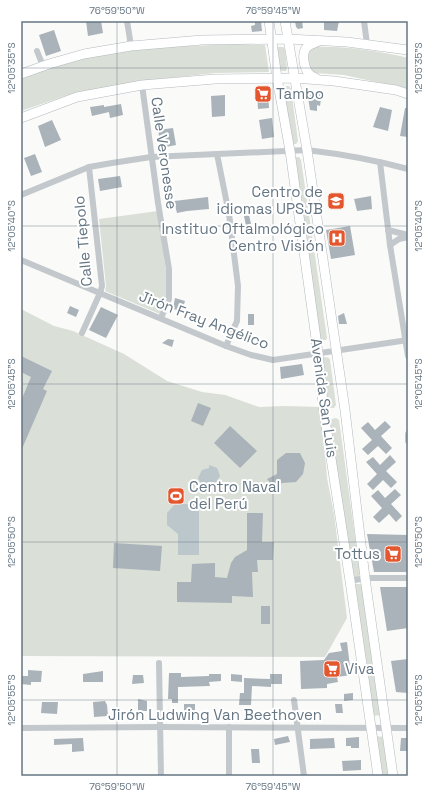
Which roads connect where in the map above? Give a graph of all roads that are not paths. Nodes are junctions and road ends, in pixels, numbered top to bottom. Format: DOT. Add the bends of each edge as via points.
graph roads {
  1 [pos="128,21"];
  2 [pos="269,21"];
  3 [pos="285,21"];
  4 [pos="364,21"];
  5 [pos="288,39"];
  6 [pos="271,40"];
  7 [pos="320,40"];
  8 [pos="367,44"];
  9 [pos="131,46"];
  10 [pos="408,50"];
  11 [pos="37,51"];
  12 [pos="43,66"];
  13 [pos="21,74"];
  14 [pos="277,78"];
  15 [pos="294,78"];
  16 [pos="320,80"];
  17 [pos="142,85"];
  18 [pos="408,94"];
  19 [pos="21,118"];
  20 [pos="307,150"];
  21 [pos="290,151"];
  22 [pos="217,154"];
  23 [pos="151,156"];
  24 [pos="380,162"];
  25 [pos="89,167"];
  26 [pos="408,169"];
  27 [pos="21,195"];
  28 [pos="388,230"];
  29 [pos="408,236"];
  30 [pos="390,245"];
  31 [pos="21,260"];
  32 [pos="100,293"];
  33 [pos="162,318"];
  34 [pos="82,333"];
  35 [pos="407,340"];
  36 [pos="226,346"];
  37 [pos="336,350"];
  38 [pos="318,353"];
  39 [pos="408,356"];
  40 [pos="408,434"];
  41 [pos="408,441"];
  42 [pos="365,578"];
  43 [pos="408,578"];
  44 [pos="350,581"];
  45 [pos="160,663"];
  46 [pos="294,700"];
  47 [pos="160,727"];
  48 [pos="21,728"];
  49 [pos="229,728"];
  50 [pos="298,728"];
  51 [pos="371,728"];
  52 [pos="387,728"];
  53 [pos="408,728"];
  54 [pos="161,776"];
  55 [pos="229,776"];
  56 [pos="304,776"];
  57 [pos="378,776"];
  58 [pos="393,776"];
  1 -- 9 [label="street"];
  2 -- 6 [label="main road, Avenida San Luis"];
  3 -- 5 [label="main road, Avenida San Luis"];
  4 -- 8 [label="street"];
  5 -- 6 [label="main road"];
  5 -- 7 [label="main road"];
  5 -- 15 [label="main road, Avenida San Luis"];
  6 -- 9 [label="main road" via="202,40"];
  6 -- 14 [label="main road, Avenida San Luis"];
  7 -- 8 [label="main road"];
  7 -- 16 [label="main road" via="307,47 304,59 308,73"];
  8 -- 10 [label="main road"];
  9 -- 12 [label="main road" via="84,54"];
  11 -- 12 [label="street"];
  12 -- 13 [label="main road"];
  14 -- 15 [label="main road"];
  14 -- 17 [label="main road" via="215,79"];
  14 -- 21 [label="main road, Avenida San Luis"];
  15 -- 16 [label="main road"];
  15 -- 20 [label="main road, Avenida San Luis"];
  16 -- 18 [label="main road" via="396,90"];
  17 -- 19 [label="main road" via="77,97"];
  17 -- 23 [label="street, Calle Veronesse"];
  20 -- 21 [label="street"];
  20 -- 24 [label="street"];
  20 -- 37 [label="main road, Avenida San Luis"];
  21 -- 22 [label="street"];
  21 -- 38 [label="main road, Avenida San Luis"];
  22 -- 23 [label="street"];
  22 -- 36 [label="street" via="229,214 238,286 237,321"];
  23 -- 25 [label="street"];
  23 -- 33 [label="street, Calle Veronesse" via="169,269 169,299"];
  24 -- 26 [label="street"];
  24 -- 28 [label="street"];
  25 -- 27 [label="street"];
  25 -- 32 [label="street, Calle Tiepolo" via="102,286"];
  28 -- 29 [label="street"];
  28 -- 30 [label="street"];
  29 -- 30 [label="street"];
  30 -- 35 [label="street"];
  31 -- 32 [label="street, Jirón Fray Angélico"];
  32 -- 33 [label="street, Jirón Fray Angélico"];
  32 -- 34 [label="street, Calle Tiepolo"];
  33 -- 36 [label="street, Jirón Fray Angélico"];
  35 -- 37 [label="street, Jirón Fray Angélico"];
  35 -- 39 [label="street"];
  36 -- 38 [label="street, Jirón Fray Angélico" via="273,360"];
  37 -- 38 [label="street, Jirón Fray Angélico"];
  37 -- 42 [label="main road, Avenida San Luis"];
  38 -- 44 [label="main road, Avenida San Luis" via="324,413"];
  40 -- 41 [label="street"];
  42 -- 43 [label="street"];
  42 -- 44 [label="street"];
  42 -- 52 [label="main road, Avenida San Luis"];
  44 -- 51 [label="main road, Avenida San Luis"];
  45 -- 47 [label="street"];
  46 -- 50 [label="street"];
  47 -- 48 [label="street, Jirón Ludwing Van Beethoven"];
  47 -- 49 [label="street, Jirón Ludwing Van Beethoven"];
  47 -- 54 [label="street"];
  49 -- 50 [label="street, Jirón Ludwing Van Beethoven"];
  49 -- 55 [label="street"];
  50 -- 51 [label="street, Jirón Ludwing Van Beethoven"];
  50 -- 56 [label="street"];
  51 -- 52 [label="street, Jirón Ludwing Van Beethoven"];
  51 -- 57 [label="main road, Avenida San Luis"];
  52 -- 53 [label="street, Jirón Ludwing Van Beethoven"];
  52 -- 58 [label="main road, Avenida San Luis"];
}
